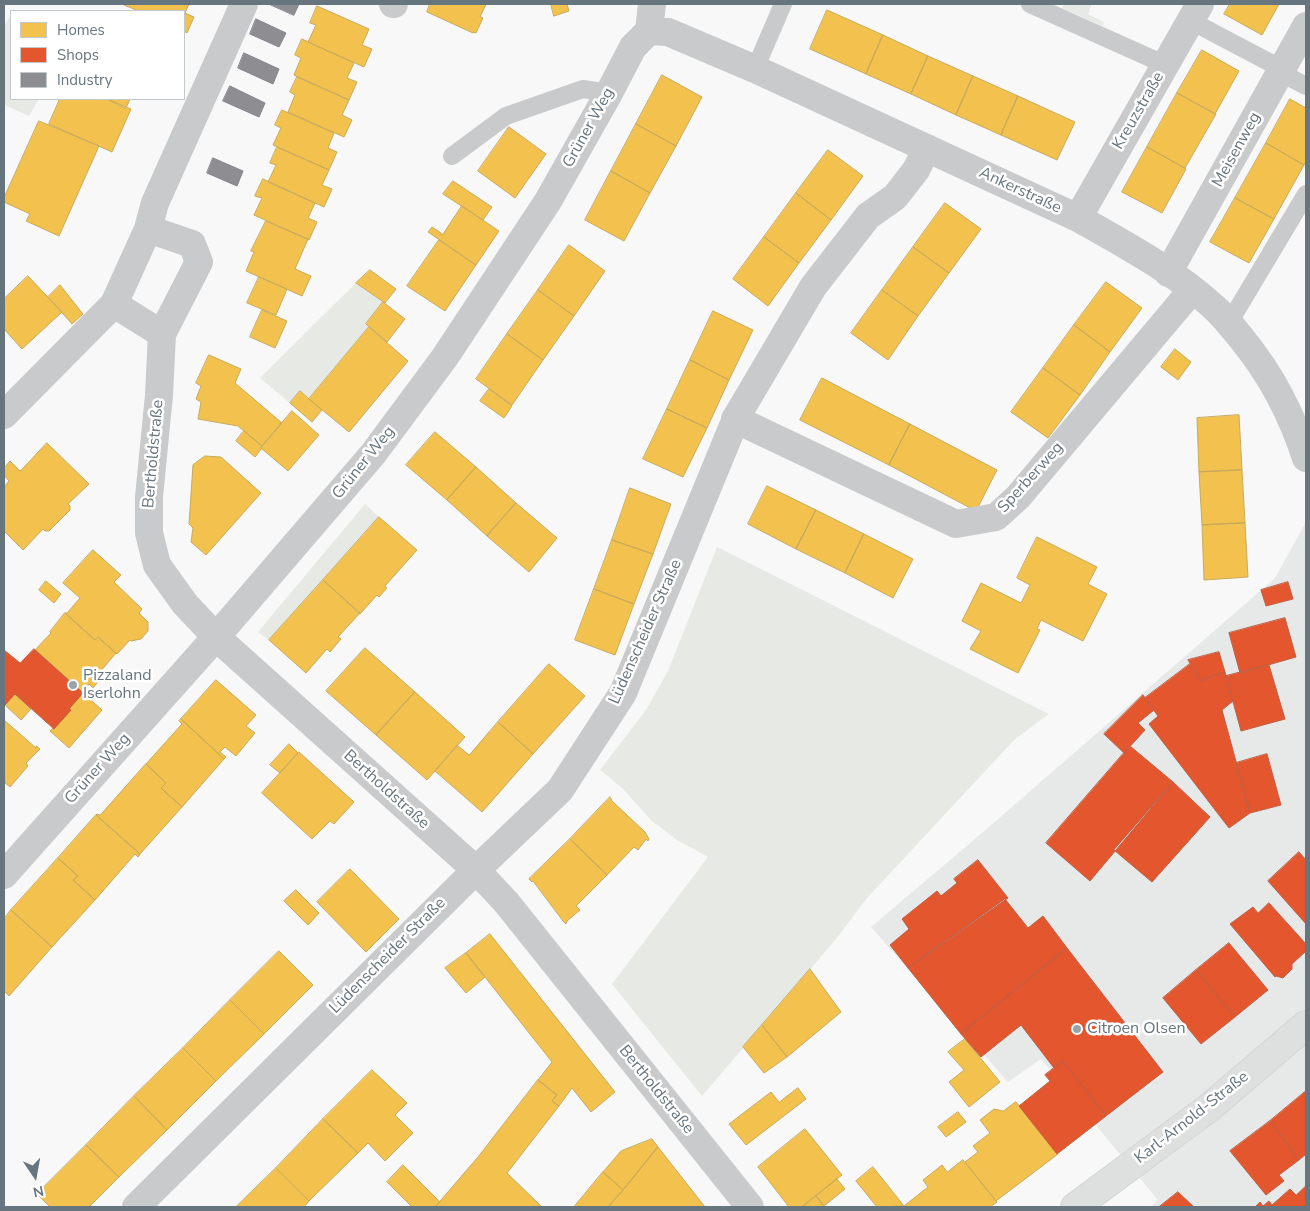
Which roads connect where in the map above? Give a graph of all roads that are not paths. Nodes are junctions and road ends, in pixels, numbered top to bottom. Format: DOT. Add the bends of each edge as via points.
graph roads {
  1 [pos="244,4"];
  2 [pos="652,4"];
  3 [pos="783,4"];
  4 [pos="1030,4"];
  5 [pos="1196,12"];
  6 [pos="1306,26"];
  7 [pos="648,31"];
  8 [pos="1166,65"];
  9 [pos="1282,69"];
  10 [pos="755,70"];
  11 [pos="1306,86"];
  12 [pos="610,94"];
  13 [pos="927,148"];
  14 [pos="452,156"];
  15 [pos="1306,194"];
  16 [pos="1078,218"];
  17 [pos="148,229"];
  18 [pos="1168,273"];
  19 [pos="1192,290"];
  20 [pos="114,304"];
  21 [pos="1229,323"];
  22 [pos="162,334"];
  23 [pos="4,416"];
  24 [pos="735,419"];
  25 [pos="1306,458"];
  26 [pos="216,637"];
  27 [pos="476,870"];
  28 [pos="4,875"];
  29 [pos="1306,1024"];
  30 [pos="136,1207"];
  31 [pos="750,1207"];
  32 [pos="1075,1207"];
  1 -- 17 [label="street" via="155,203"];
  2 -- 7 [label="street"];
  3 -- 10 [label="lane"];
  4 -- 8 [label="lane"];
  5 -- 8 [label="street, Kreuzstraße"];
  5 -- 9 [label="lane"];
  6 -- 9 [label="street, Meisenweg"];
  7 -- 10 [label="street, Ankerstraße" via="668,32"];
  7 -- 12 [label="street, Grüner Weg" via="633,47"];
  8 -- 16 [label="street, Kreuzstraße"];
  9 -- 11 [label="lane"];
  9 -- 18 [label="street, Meisenweg"];
  10 -- 13 [label="street, Ankerstraße"];
  12 -- 14 [label="lane" via="583,89 506,116"];
  12 -- 26 [label="street, Grüner Weg" via="548,202 445,358 374,454"];
  13 -- 16 [label="street, Ankerstraße"];
  13 -- 24 [label="street, Lüdenscheider Straße" via="896,197 868,216 813,287"];
  15 -- 21 [label="lane"];
  16 -- 18 [label="street, Ankerstraße"];
  17 -- 20 [label="street"];
  17 -- 22 [label="street, Bertholdstraße" via="192,244 198,262"];
  18 -- 19 [label="street, Ankerstraße"];
  19 -- 21 [label="street, Ankerstraße"];
  19 -- 24 [label="street, Sperberweg" via="1018,497 996,517 956,524"];
  20 -- 22 [label="street"];
  20 -- 23 [label="street"];
  21 -- 25 [label="street, Ankerstraße" via="1262,365 1287,408"];
  22 -- 26 [label="street, Bertholdstraße" via="149,533 157,565 185,604"];
  24 -- 27 [label="street, Lüdenscheider Straße" via="623,693 560,790"];
  26 -- 27 [label="street, Bertholdstraße"];
  26 -- 28 [label="street, Grüner Weg"];
  27 -- 30 [label="street, Lüdenscheider Straße"];
  27 -- 31 [label="street, Bertholdstraße" via="506,902"];
  29 -- 32 [label="main road, Karl-Arnold-Straße" via="1210,1107"];
}
